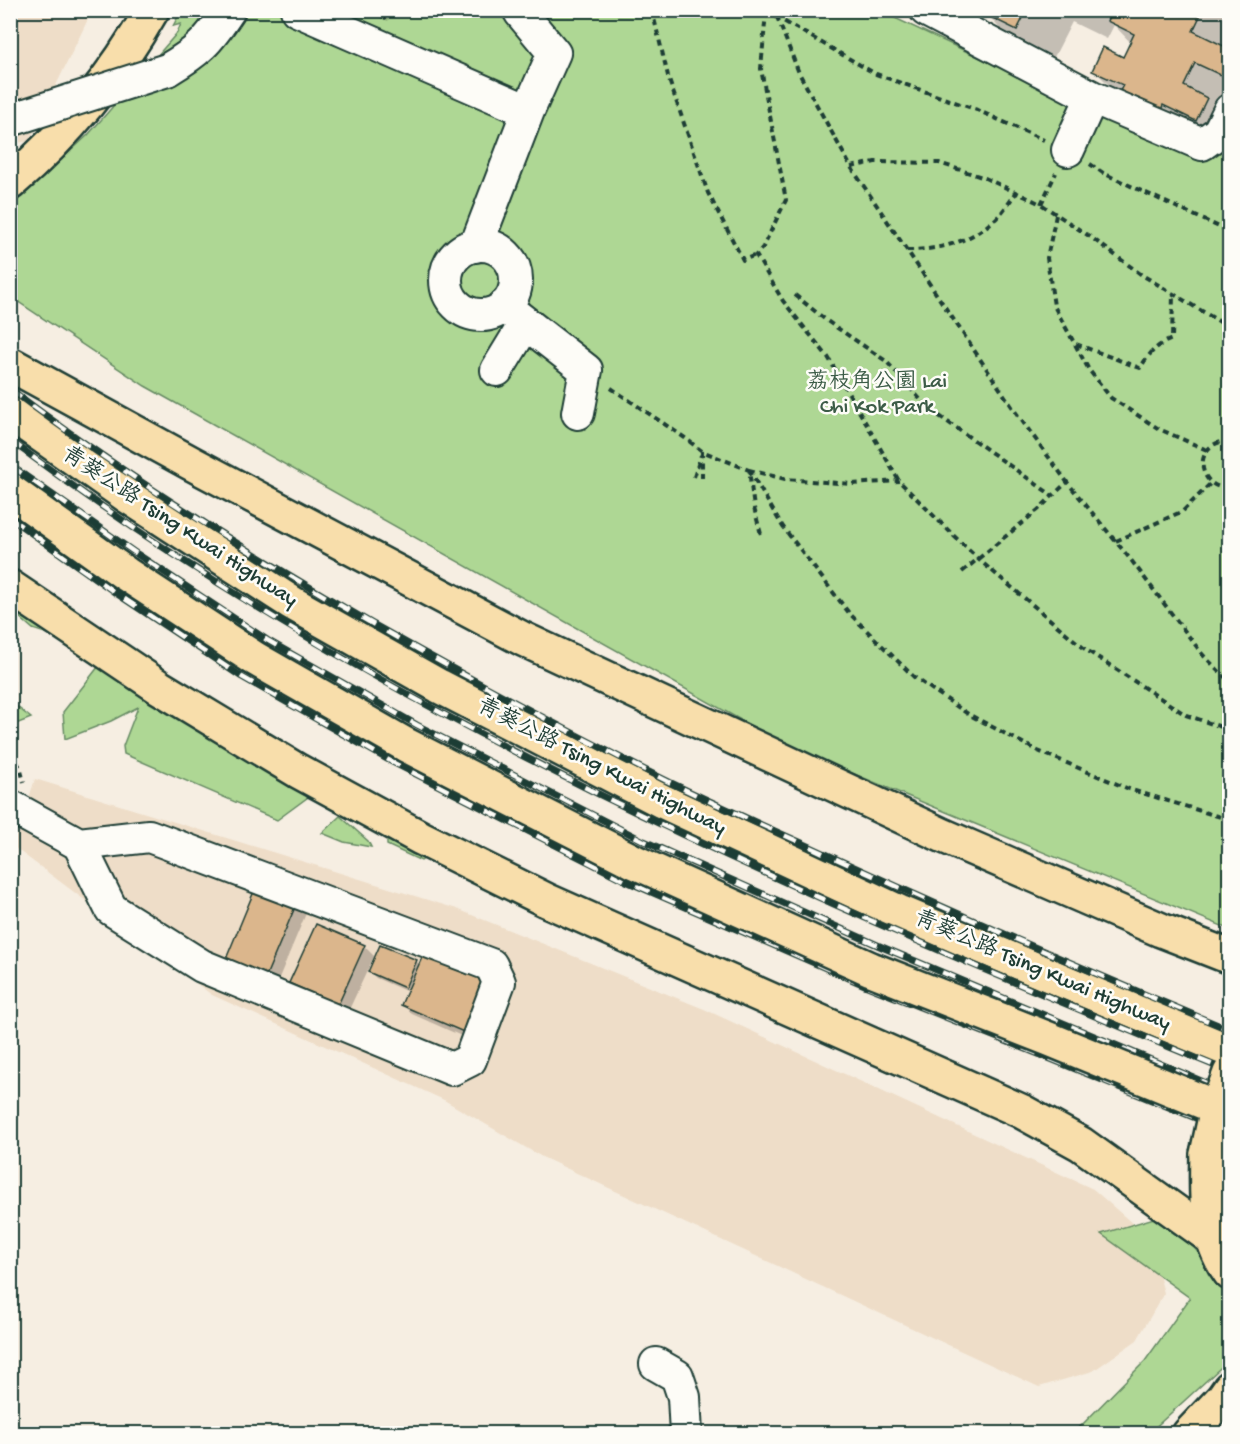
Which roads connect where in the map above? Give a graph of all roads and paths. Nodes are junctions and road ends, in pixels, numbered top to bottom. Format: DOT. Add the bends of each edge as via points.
graph roads {
  1 [pos="152,10"];
  2 [pos="229,10"];
  3 [pos="297,10"];
  4 [pos="521,10"];
  5 [pos="652,10"];
  6 [pos="926,10"];
  7 [pos="766,11"];
  8 [pos="777,17"];
  9 [pos="1092,97"];
  10 [pos="528,111"];
  11 [pos="10,120"];
  12 [pos="1225,121"];
  13 [pos="1068,150"];
  14 [pos="851,167"];
  15 [pos="10,183"];
  16 [pos="1017,192"];
  17 [pos="1056,215"];
  18 [pos="1230,232"];
  19 [pos="476,246"];
  20 [pos="907,250"];
  21 [pos="756,255"];
  22 [pos="1173,294"];
  23 [pos="795,295"];
  24 [pos="514,315"];
  25 [pos="1230,328"];
  26 [pos="1075,343"];
  27 [pos="10,364"];
  28 [pos="497,370"];
  29 [pos="586,370"];
  30 [pos="578,412"];
  31 [pos="10,413"];
  32 [pos="1230,441"];
  33 [pos="1207,450"];
  34 [pos="702,451"];
  35 [pos="749,470"];
  36 [pos="694,477"];
  37 [pos="702,479"];
  38 [pos="899,480"];
  39 [pos="1067,482"];
  40 [pos="1211,483"];
  41 [pos="1230,488"];
  42 [pos="10,491"];
  43 [pos="1053,496"];
  44 [pos="762,538"];
  45 [pos="1116,541"];
  46 [pos="978,559"];
  47 [pos="962,572"];
  48 [pos="10,587"];
  49 [pos="1230,682"];
  50 [pos="1230,730"];
  51 [pos="10,806"];
  52 [pos="1230,820"];
  53 [pos="79,844"];
  54 [pos="1227,956"];
  55 [pos="1230,1051"];
  56 [pos="1230,1073"];
  57 [pos="1230,1113"];
  58 [pos="1212,1238"];
  59 [pos="1230,1273"];
  60 [pos="656,1364"];
  61 [pos="1230,1388"];
  62 [pos="686,1434"];
  63 [pos="1189,1434"];
  1 -- 15 [label="main road" via="97,91 50,146"];
  2 -- 11 [label="street, bridge" via="211,38 167,70"];
  3 -- 10 [label="street"];
  4 -- 10 [label="street" via="554,53"];
  5 -- 21 [label="path" via="669,80 708,193 743,260"];
  6 -- 9 [label="street"];
  7 -- 8 [label="path"];
  7 -- 21 [label="path" via="761,69 786,201"];
  8 -- 13 [label="path" via="876,74 977,110"];
  8 -- 14 [label="path" via="798,73"];
  9 -- 12 [label="street" via="1202,144"];
  9 -- 13 [label="street"];
  10 -- 19 [label="street"];
  13 -- 18 [label="path" via="1103,173"];
  14 -- 16 [label="path" via="875,162 939,163"];
  14 -- 20 [label="path"];
  16 -- 17 [label="path"];
  16 -- 20 [label="path" via="993,221 959,242 934,249"];
  17 -- 22 [label="path"];
  17 -- 26 [label="path" via="1047,258 1054,306"];
  19 -- 24 [label="street" via="489,246 504,254 513,268 515,287 509,301"];
  19 -- 24 [label="street" via="465,249 450,262 447,292 456,305 471,314"];
  20 -- 39 [label="path"];
  21 -- 38 [label="path" via="783,301 828,357"];
  22 -- 25 [label="path"];
  22 -- 26 [label="path" via="1172,339 1161,343 1140,368"];
  23 -- 43 [label="path" via="886,360 928,408"];
  24 -- 28 [label="street"];
  24 -- 29 [label="street"];
  26 -- 33 [label="path" via="1089,370 1112,398 1160,429"];
  27 -- 54 [label="main road" via="523,639 944,836"];
  29 -- 30 [label="street"];
  29 -- 34 [label="path"];
  31 -- 55 [label="main road, 青葵公路 Tsing Kwai Highway" via="144,508 292,603 439,686 662,801 899,912"];
  32 -- 33 [label="path" via="1220,441"];
  33 -- 40 [label="path" via="1202,464"];
  34 -- 35 [label="path"];
  34 -- 36 [label="path"];
  34 -- 37 [label="path"];
  35 -- 38 [label="path" via="784,479 850,484"];
  35 -- 44 [label="path"];
  35 -- 52 [label="path" via="783,527 849,613 914,677 968,714 1038,751 1129,789"];
  38 -- 46 [label="path"];
  39 -- 43 [label="path"];
  39 -- 45 [label="path"];
  40 -- 41 [label="path"];
  40 -- 45 [label="path" via="1183,511"];
  42 -- 57 [label="main road, bridge" via="254,658 406,745 635,862 871,969"];
  43 -- 46 [label="path"];
  45 -- 49 [label="path" via="1203,655"];
  46 -- 47 [label="path"];
  46 -- 50 [label="path" via="1085,649 1186,715"];
  48 -- 58 [label="main road" via="159,687 298,771 421,838 546,900 1021,1111 1082,1144"];
  51 -- 53 [label="street"];
  53 -- 53 [label="street" via="149,836 491,965 499,982 470,1060 452,1069 202,966 111,909"];
  56 -- 58 [label="main road, bridge" via="1207,1154 1206,1201"];
  58 -- 59 [label="main road"];
  60 -- 62 [label="street" via="677,1377 684,1397"];
  61 -- 63 [label="main road"];
}
